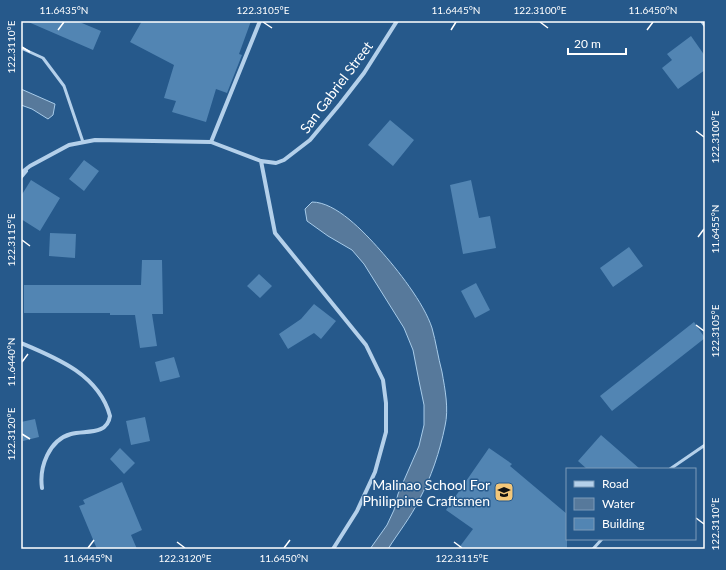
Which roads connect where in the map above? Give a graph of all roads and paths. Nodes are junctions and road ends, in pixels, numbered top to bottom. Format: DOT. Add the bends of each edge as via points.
graph roads {
  1 [pos="260,21"];
  2 [pos="397,21"];
  3 [pos="702,21"];
  4 [pos="705,25"];
  5 [pos="21,48"];
  6 [pos="83,142"];
  7 [pos="211,142"];
  8 [pos="262,161"];
  9 [pos="30,166"];
  10 [pos="21,173"];
  11 [pos="21,177"];
  12 [pos="21,343"];
  13 [pos="705,445"];
  14 [pos="671,468"];
  15 [pos="42,488"];
  16 [pos="601,540"];
  17 [pos="334,549"];
  18 [pos="593,549"];
  1 -- 7 [label="street"];
  2 -- 8 [label="street, San Gabriel Street" via="364,72 310,140 284,160"];
  3 -- 4 [label="street"];
  5 -- 6 [label="lane" via="43,58 64,86"];
  6 -- 7 [label="street"];
  6 -- 9 [label="street" via="69,145"];
  7 -- 8 [label="street"];
  8 -- 17 [label="street" via="275,233 366,345 383,380 386,432 375,472 357,511"];
  9 -- 10 [label="street"];
  9 -- 11 [label="street"];
  12 -- 15 [label="street" via="60,359 86,377 103,396 110,416 106,426 99,430 71,434 54,445 46,455 42,468"];
  13 -- 14 [label="lane"];
  16 -- 18 [label="lane"];
}
